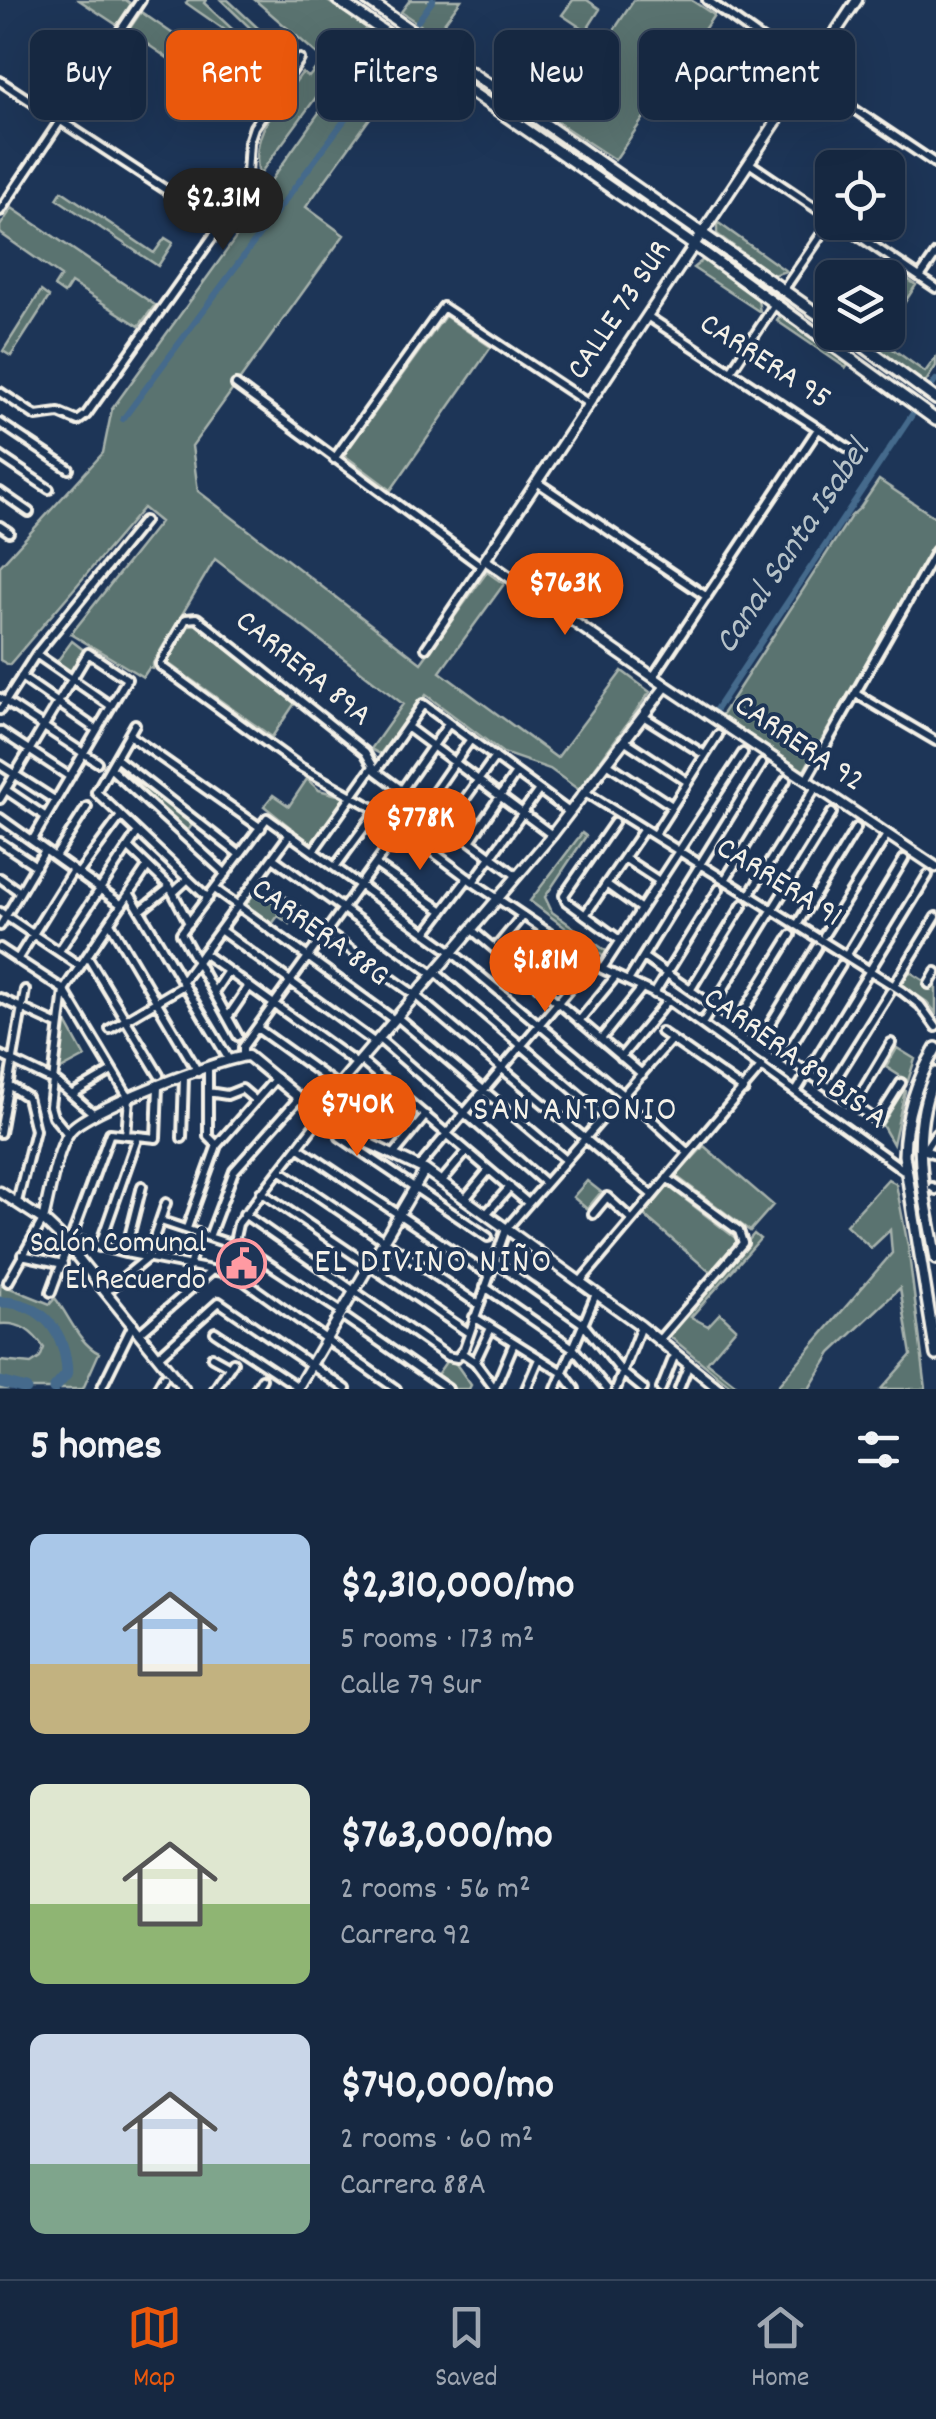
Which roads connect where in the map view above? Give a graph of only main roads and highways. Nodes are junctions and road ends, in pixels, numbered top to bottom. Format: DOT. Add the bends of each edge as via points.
graph roads {
  1 [pos="338,0"];
  2 [pos="367,0"];
  3 [pos="383,30"];
  4 [pos="412,30"];
  5 [pos="474,72"];
  6 [pos="474,93"];
  7 [pos="815,312"];
  8 [pos="869,350"];
  9 [pos="936,399"];
  10 [pos="936,420"];
  11 [pos="936,1048"];
  12 [pos="936,1073"];
  13 [pos="936,1098"];
  14 [pos="921,1118"];
  15 [pos="936,1259"];
  16 [pos="936,1355"];
  1 -- 3 [label="main road"];
  2 -- 4 [label="main road"];
  5 -- 7 [label="main road"];
  6 -- 10 [label="main road"];
  8 -- 9 [label="main road"];
  11 -- 16 [label="main road" via="908,1113 905,1170"];
  12 -- 14 [label="main road"];
  13 -- 14 [label="main road"];
  14 -- 15 [label="main road"];
}
